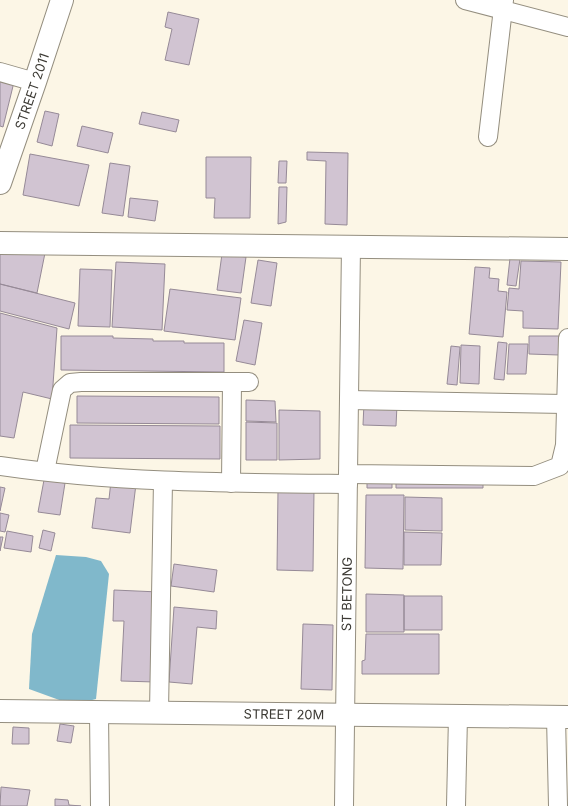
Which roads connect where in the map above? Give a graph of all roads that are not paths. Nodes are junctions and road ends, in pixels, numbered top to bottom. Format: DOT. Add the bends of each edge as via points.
graph roads {
  1 [pos="62,0"];
  2 [pos="465,0"];
  3 [pos="504,5"];
  4 [pos="568,27"];
  5 [pos="0,72"];
  6 [pos="35,82"];
  7 [pos="488,137"];
  8 [pos="0,183"];
  9 [pos="0,243"];
  10 [pos="351,246"];
  11 [pos="568,249"];
  12 [pos="568,338"];
  13 [pos="348,400"];
  14 [pos="565,404"];
  15 [pos="0,466"];
  16 [pos="45,471"];
  17 [pos="348,479"];
  18 [pos="163,481"];
  19 [pos="230,483"];
  20 [pos="0,711"];
  21 [pos="99,712"];
  22 [pos="159,712"];
  23 [pos="346,714"];
  24 [pos="458,716"];
  25 [pos="562,717"];
  26 [pos="100,806"];
  27 [pos="344,806"];
  28 [pos="456,806"];
  29 [pos="558,806"];
  1 -- 6 [label="street, STREET 2011"];
  2 -- 3 [label="street"];
  3 -- 4 [label="street"];
  3 -- 7 [label="street"];
  5 -- 6 [label="street"];
  6 -- 8 [label="street, STREET 2011"];
  9 -- 10 [label="street"];
  10 -- 11 [label="street"];
  10 -- 13 [label="street, ST BETONG"];
  12 -- 14 [label="street"];
  13 -- 14 [label="street"];
  13 -- 17 [label="street, ST BETONG"];
  14 -- 17 [label="street" via="565,445 560,466 534,476"];
  15 -- 16 [label="street"];
  16 -- 18 [label="street"];
  16 -- 19 [label="street" via="62,390 70,384 240,382"];
  17 -- 19 [label="street"];
  17 -- 23 [label="street, ST BETONG"];
  18 -- 19 [label="street"];
  18 -- 22 [label="street"];
  20 -- 21 [label="street, STREET 20M"];
  21 -- 22 [label="street, STREET 20M"];
  21 -- 26 [label="street"];
  22 -- 23 [label="street, STREET 20M"];
  23 -- 24 [label="street, STREET 20M"];
  23 -- 27 [label="street, ST BETONG"];
  24 -- 25 [label="street, STREET 20M"];
  24 -- 28 [label="street"];
  25 -- 29 [label="street"];
}
